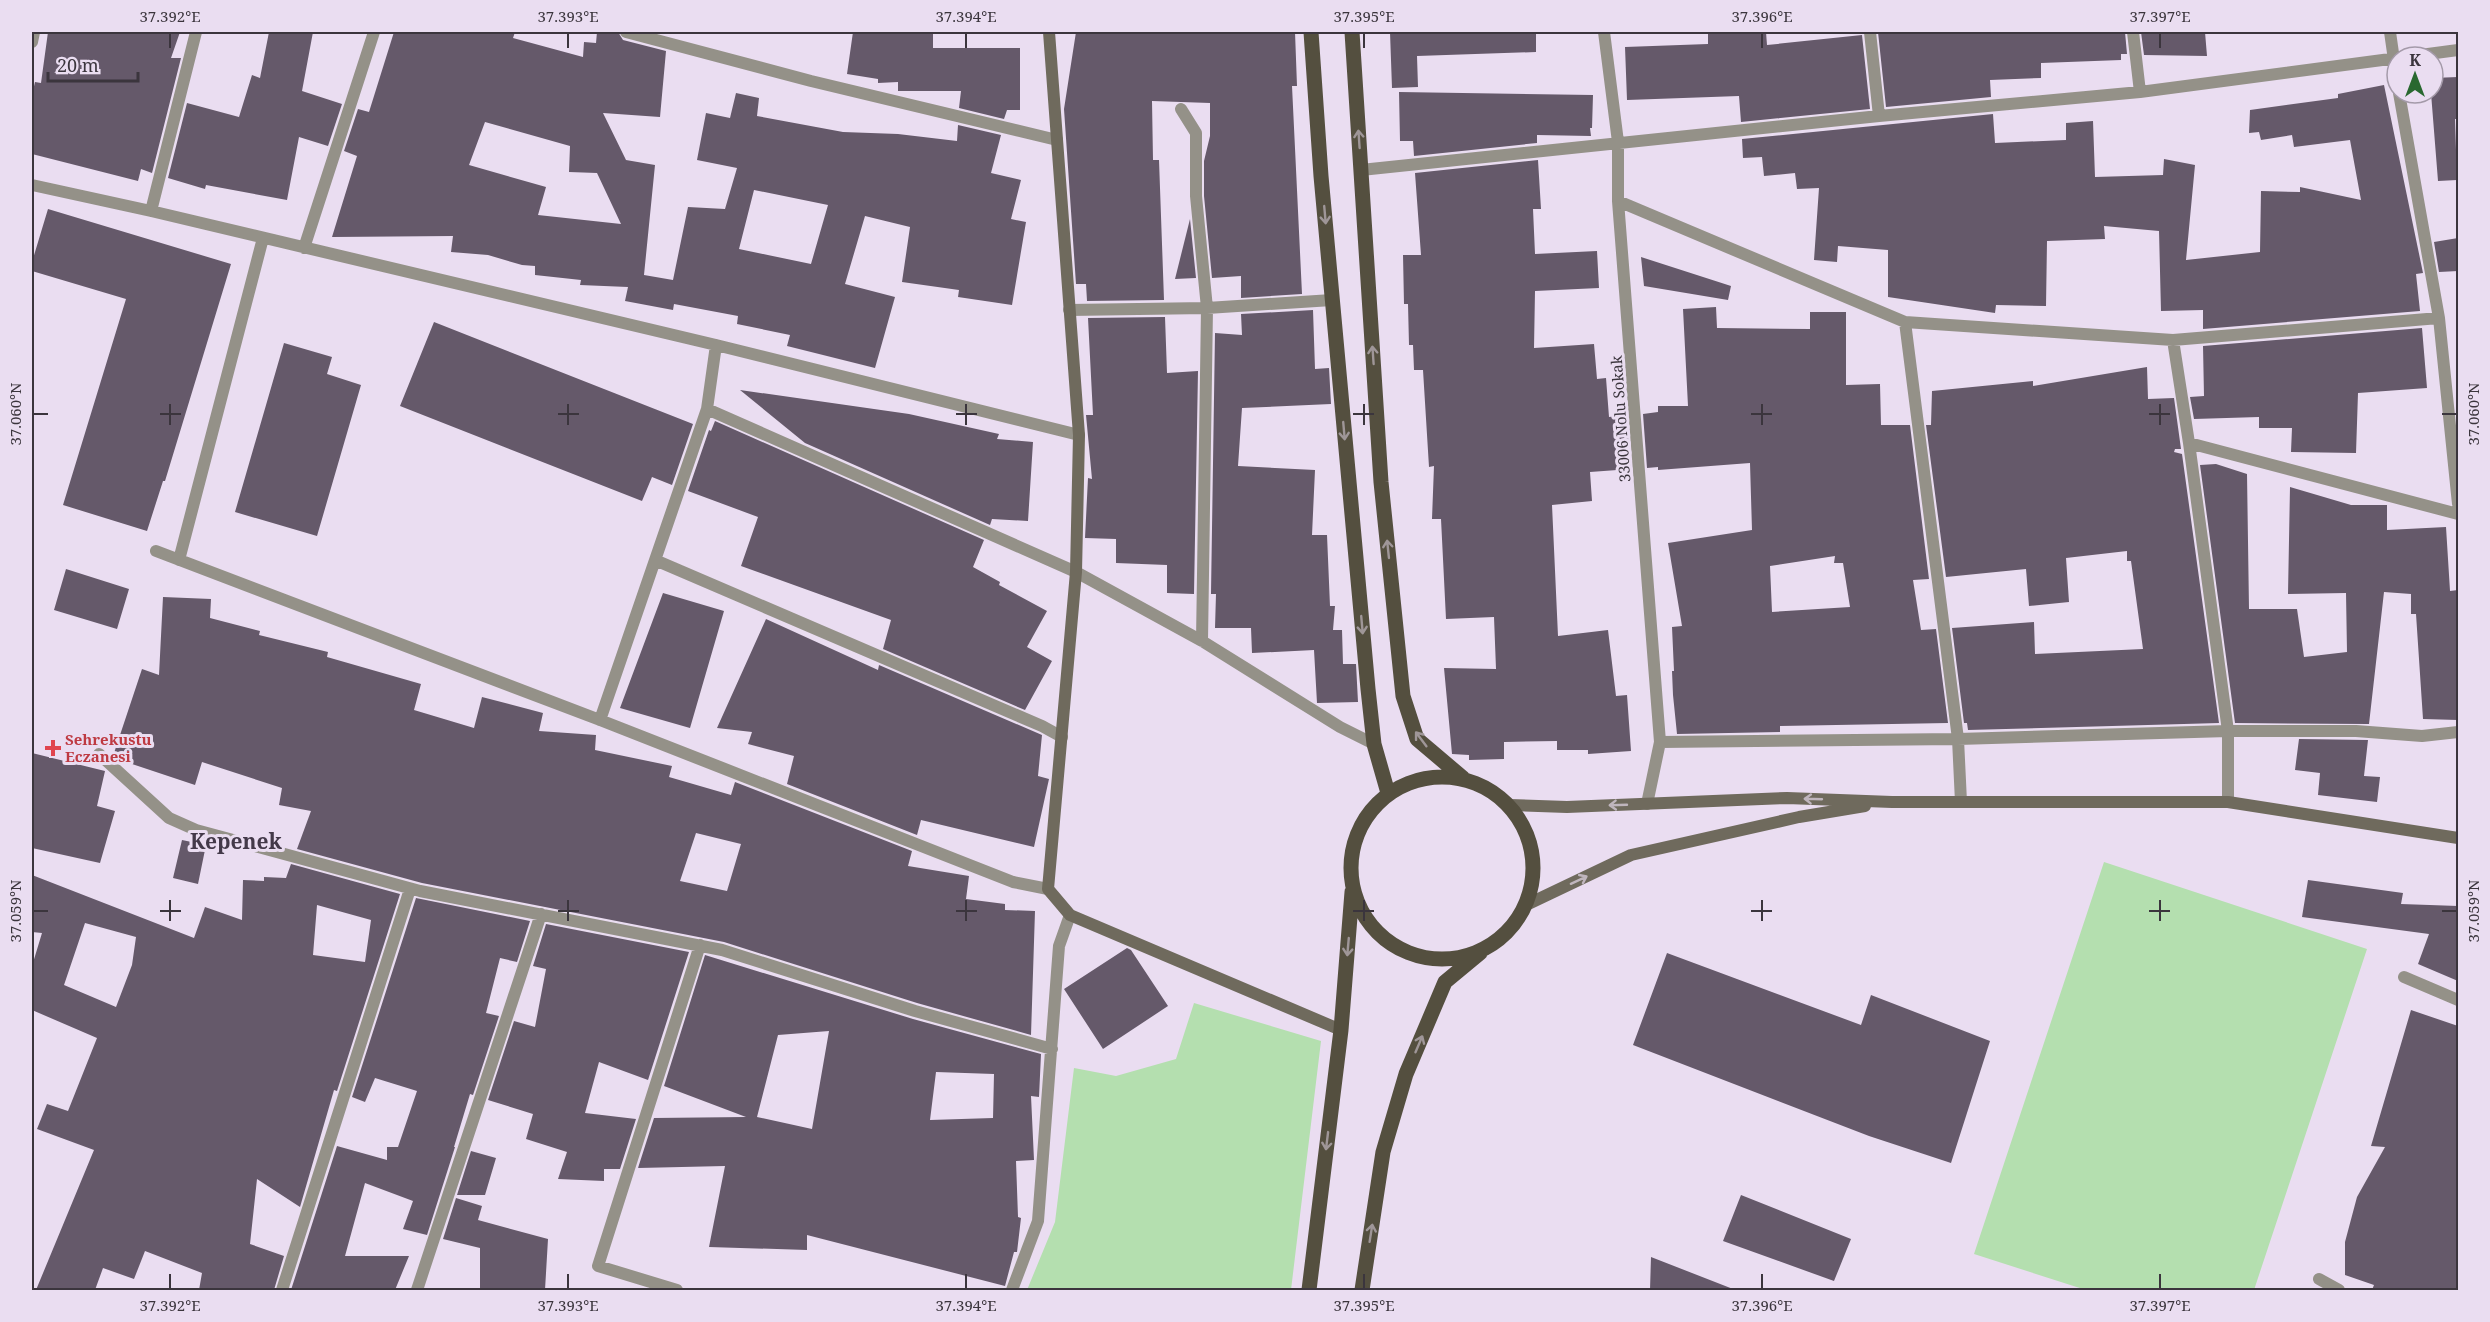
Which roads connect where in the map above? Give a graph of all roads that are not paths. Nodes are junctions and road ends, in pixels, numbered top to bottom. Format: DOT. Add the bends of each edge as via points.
graph roads {
  1 [pos="34,32"];
  2 [pos="196,32"];
  3 [pos="374,32"];
  4 [pos="626,32"];
  5 [pos="1049,32"];
  6 [pos="1311,32"];
  7 [pos="1352,32"];
  8 [pos="1604,32"];
  9 [pos="1870,32"];
  10 [pos="2133,32"];
  11 [pos="32,42"];
  12 [pos="2385,58"];
  13 [pos="2140,92"];
  14 [pos="2401,105"];
  15 [pos="1181,109"];
  16 [pos="1879,116"];
  17 [pos="1057,140"];
  18 [pos="1618,142"];
  19 [pos="1361,170"];
  20 [pos="32,185"];
  21 [pos="1618,201"];
  22 [pos="151,211"];
  23 [pos="263,238"];
  24 [pos="304,248"];
  25 [pos="1332,300"];
  26 [pos="1207,308"];
  27 [pos="1069,310"];
  28 [pos="2439,318"];
  29 [pos="1905,322"];
  30 [pos="2173,340"];
  31 [pos="717,345"];
  32 [pos="707,409"];
  33 [pos="1079,435"];
  34 [pos="2189,443"];
  35 [pos="2458,504"];
  36 [pos="2458,514"];
  37 [pos="156,551"];
  38 [pos="179,560"];
  39 [pos="655,560"];
  40 [pos="1076,572"];
  41 [pos="1202,641"];
  42 [pos="600,720"];
  43 [pos="2228,731"];
  44 [pos="2458,732"];
  45 [pos="1062,737"];
  46 [pos="1958,739"];
  47 [pos="1660,742"];
  48 [pos="1374,744"];
  49 [pos="99,754"];
  50 [pos="1463,778"];
  51 [pos="1388,793"];
  52 [pos="1892,802"];
  53 [pos="1961,802"];
  54 [pos="2228,802"];
  55 [pos="1647,804"];
  56 [pos="1509,805"];
  57 [pos="2458,838"];
  58 [pos="410,889"];
  59 [pos="1048,889"];
  60 [pos="1352,889"];
  61 [pos="1526,905"];
  62 [pos="541,914"];
  63 [pos="1070,915"];
  64 [pos="700,945"];
  65 [pos="1488,947"];
  66 [pos="2404,977"];
  67 [pos="2458,1000"];
  68 [pos="1341,1030"];
  69 [pos="1052,1050"];
  70 [pos="2319,1279"];
  71 [pos="282,1290"];
  72 [pos="417,1290"];
  73 [pos="677,1290"];
  74 [pos="1012,1290"];
  75 [pos="1309,1290"];
  76 [pos="1362,1290"];
  77 [pos="2339,1290"];
  1 -- 11 [label="street"];
  2 -- 22 [label="street"];
  3 -- 24 [label="street"];
  4 -- 17 [label="street"];
  5 -- 17 [label="main road"];
  6 -- 25 [label="main road, one-way"];
  19 -- 7 [label="main road, one-way"];
  8 -- 18 [label="street, 33006 Nolu Sokak"];
  9 -- 16 [label="street"];
  10 -- 13 [label="street"];
  12 -- 13 [label="street"];
  13 -- 16 [label="street"];
  14 -- 28 [label="street"];
  15 -- 26 [label="street" via="1196,133 1196,196"];
  16 -- 18 [label="street"];
  17 -- 27 [label="main road"];
  18 -- 19 [label="street"];
  18 -- 21 [label="street, 33006 Nolu Sokak"];
  50 -- 19 [label="main road, one-way" via="1417,739 1402,696 1381,482"];
  20 -- 22 [label="street"];
  21 -- 29 [label="street"];
  21 -- 47 [label="street, 33006 Nolu Sokak"];
  22 -- 23 [label="street"];
  23 -- 24 [label="street"];
  23 -- 38 [label="street"];
  24 -- 31 [label="street"];
  25 -- 26 [label="street"];
  25 -- 48 [label="main road, one-way"];
  26 -- 27 [label="street"];
  26 -- 41 [label="street"];
  27 -- 33 [label="main road"];
  28 -- 30 [label="street"];
  28 -- 35 [label="street"];
  29 -- 30 [label="street"];
  29 -- 46 [label="street"];
  30 -- 34 [label="street"];
  31 -- 32 [label="street"];
  31 -- 33 [label="street"];
  32 -- 39 [label="street"];
  32 -- 40 [label="street"];
  33 -- 40 [label="main road"];
  34 -- 36 [label="street"];
  34 -- 43 [label="street"];
  37 -- 38 [label="street"];
  38 -- 42 [label="street"];
  39 -- 42 [label="street"];
  39 -- 45 [label="street"];
  40 -- 41 [label="street"];
  40 -- 45 [label="main road"];
  41 -- 48 [label="street"];
  42 -- 59 [label="street" via="1013,882"];
  43 -- 44 [label="street" via="2356,731 2422,736"];
  43 -- 46 [label="street"];
  43 -- 54 [label="street"];
  45 -- 59 [label="main road"];
  46 -- 47 [label="street"];
  46 -- 53 [label="street"];
  47 -- 55 [label="street, 33006 Nolu Sokak"];
  48 -- 51 [label="main road"];
  49 -- 58 [label="street" via="169,818 196,830"];
  50 -- 51 [label="main road" via="1437,776 1411,781"];
  50 -- 56 [label="main road" via="1488,788"];
  51 -- 60 [label="main road" via="1364,820 1351,853"];
  52 -- 53 [label="main road"];
  52 -- 55 [label="main road, one-way" via="1787,798"];
  61 -- 52 [label="main road, one-way" via="1631,855 1799,817"];
  53 -- 54 [label="main road"];
  54 -- 57 [label="main road"];
  55 -- 56 [label="main road, one-way"];
  56 -- 61 [label="main road" via="1524,827 1533,853 1533,880"];
  58 -- 62 [label="street"];
  58 -- 71 [label="street"];
  59 -- 63 [label="main road"];
  60 -- 65 [label="main road" via="1363,915 1382,936 1405,952 1433,959 1461,957"];
  60 -- 68 [label="main road, one-way"];
  61 -- 65 [label="main road" via="1510,929"];
  62 -- 64 [label="street"];
  62 -- 72 [label="street"];
  63 -- 68 [label="main road"];
  63 -- 69 [label="street" via="1059,946"];
  64 -- 69 [label="street"];
  64 -- 73 [label="street" via="598,1266"];
  76 -- 65 [label="main road, one-way" via="1383,1152 1406,1074 1445,982"];
  66 -- 67 [label="street"];
  68 -- 75 [label="main road, one-way"];
  69 -- 74 [label="street" via="1038,1221"];
  70 -- 77 [label="street"];
}
